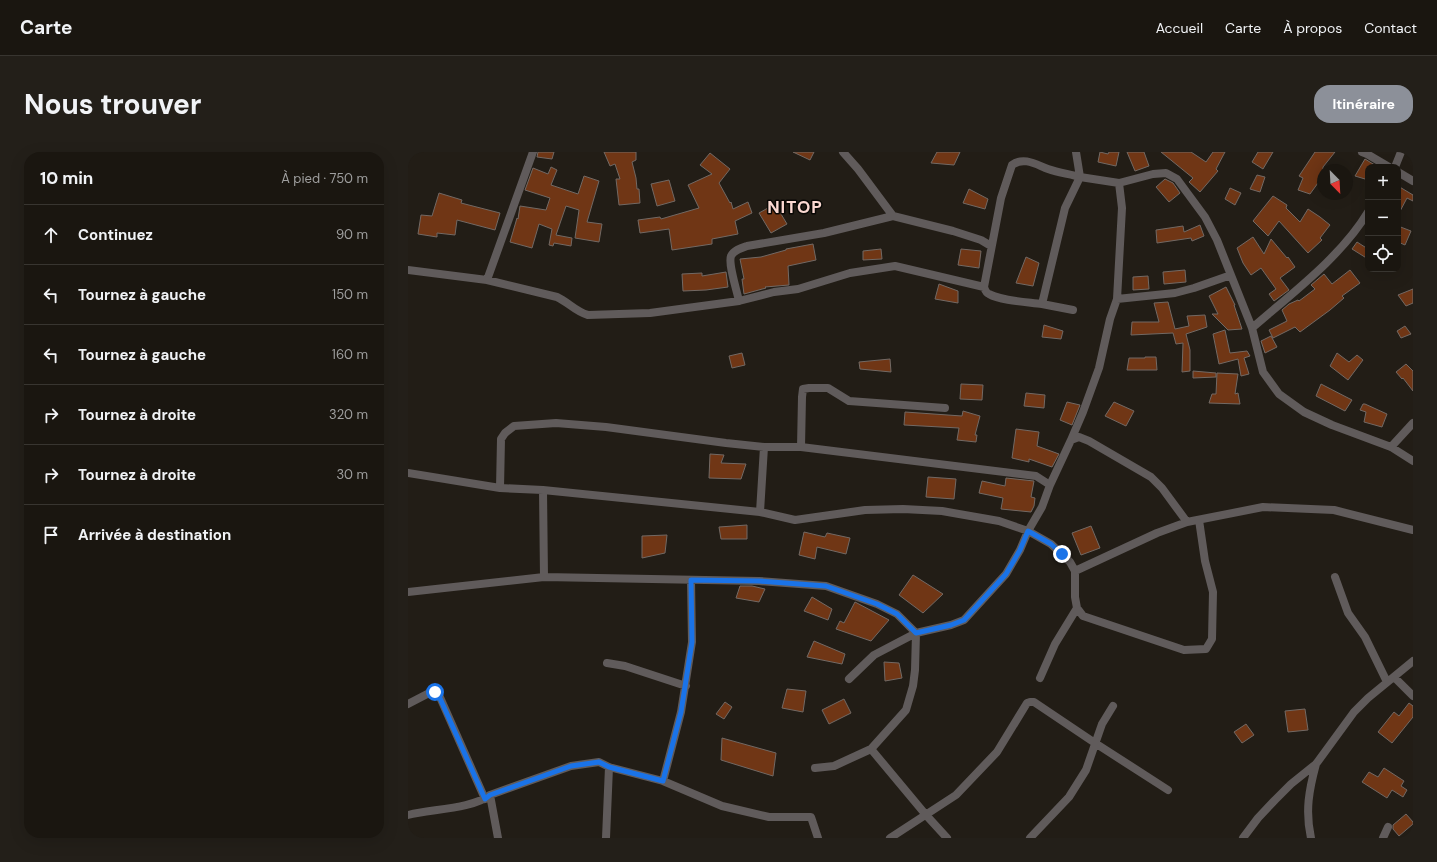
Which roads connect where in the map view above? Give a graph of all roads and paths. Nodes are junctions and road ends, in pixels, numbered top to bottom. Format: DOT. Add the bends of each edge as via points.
graph roads {
  1 [pos="533,152"];
  2 [pos="843,152"];
  3 [pos="1076,152"];
  4 [pos="1362,152"];
  5 [pos="1401,152"];
  6 [pos="1384,164"];
  7 [pos="1396,164"];
  8 [pos="1401,174"];
  9 [pos="1080,177"];
  10 [pos="1413,181"];
  11 [pos="1119,183"];
  12 [pos="893,216"];
  13 [pos="1365,217"];
  14 [pos="991,246"];
  15 [pos="408,270"];
  16 [pos="1231,275"];
  17 [pos="487,280"];
  18 [pos="984,287"];
  19 [pos="1117,299"];
  20 [pos="739,301"];
  21 [pos="1042,304"];
  22 [pos="1073,310"];
  23 [pos="1252,328"];
  24 [pos="945,408"];
  25 [pos="1413,423"];
  26 [pos="1071,440"];
  27 [pos="764,447"];
  28 [pos="802,447"];
  29 [pos="1391,447"];
  30 [pos="1413,461"];
  31 [pos="408,473"];
  32 [pos="1050,485"];
  33 [pos="500,488"];
  34 [pos="543,490"];
  35 [pos="760,512"];
  36 [pos="1199,520"];
  37 [pos="1188,522"];
  38 [pos="1413,530"];
  39 [pos="1028,531"];
  40 [pos="1075,571"];
  41 [pos="1335,577"];
  42 [pos="544,578"];
  43 [pos="691,580"];
  44 [pos="408,592"];
  45 [pos="1077,608"];
  46 [pos="916,633"];
  47 [pos="1413,661"];
  48 [pos="607,663"];
  49 [pos="1040,678"];
  50 [pos="849,679"];
  51 [pos="1391,679"];
  52 [pos="686,686"];
  53 [pos="1413,696"];
  54 [pos="408,704"];
  55 [pos="1113,706"];
  56 [pos="1095,743"];
  57 [pos="871,749"];
  58 [pos="1316,764"];
  59 [pos="609,767"];
  60 [pos="815,768"];
  61 [pos="663,781"];
  62 [pos="1168,790"];
  63 [pos="488,797"];
  64 [pos="408,815"];
  65 [pos="926,815"];
  66 [pos="1388,827"];
  67 [pos="498,838"];
  68 [pos="606,838"];
  69 [pos="818,838"];
  70 [pos="890,838"];
  71 [pos="947,838"];
  72 [pos="1030,838"];
  73 [pos="1243,838"];
  74 [pos="1311,838"];
  75 [pos="1383,838"];
  1 -- 17 [label="street"];
  2 -- 12 [label="street"];
  3 -- 9 [label="street"];
  4 -- 6 [label="street"];
  5 -- 7 [label="street"];
  8 -- 10 [label="street"];
  9 -- 11 [label="street"];
  9 -- 14 [label="street" via="1031,162 1022,161 1012,165 1001,198"];
  9 -- 21 [label="street" via="1065,208"];
  11 -- 16 [label="street" via="1153,174 1166,174 1176,179 1205,217"];
  11 -- 19 [label="street" via="1122,208"];
  12 -- 14 [label="street" via="953,231"];
  12 -- 20 [label="street" via="736,250 731,257 731,264"];
  13 -- 23 [label="street" via="1358,229 1324,265"];
  14 -- 18 [label="street"];
  15 -- 17 [label="street"];
  16 -- 19 [label="street" via="1175,293"];
  16 -- 23 [label="street"];
  17 -- 20 [label="street" via="557,297 588,315 650,313"];
  18 -- 20 [label="street" via="895,266 850,273 798,289"];
  18 -- 21 [label="street" via="988,294"];
  19 -- 26 [label="street" via="1099,368"];
  21 -- 22 [label="street"];
  23 -- 29 [label="street" via="1263,372 1279,394 1304,412"];
  24 -- 28 [label="street" via="849,400 828,388 809,388 804,390 802,397"];
  25 -- 29 [label="street"];
  26 -- 32 [label="street"];
  26 -- 37 [label="street" via="1079,437 1089,441 1151,477"];
  27 -- 28 [label="street"];
  27 -- 33 [label="street" via="606,427 556,423 514,426 501,439"];
  27 -- 35 [label="street"];
  28 -- 32 [label="street" via="1036,476"];
  29 -- 30 [label="street"];
  31 -- 33 [label="street"];
  32 -- 39 [label="street" via="1042,507"];
  33 -- 34 [label="street"];
  34 -- 35 [label="street"];
  34 -- 42 [label="street"];
  35 -- 39 [label="street" via="795,520 865,510 942,511 1000,521"];
  36 -- 37 [label="street"];
  36 -- 38 [label="street" via="1263,507 1311,508 1334,510"];
  36 -- 45 [label="street" via="1213,592 1212,639 1206,649 1184,650 1090,620"];
  37 -- 40 [label="street" via="1157,533"];
  39 -- 40 [label="street" via="1051,544 1070,562"];
  39 -- 46 [label="street" via="1006,574 964,620"];
  40 -- 45 [label="street"];
  41 -- 51 [label="street" via="1348,613"];
  42 -- 43 [label="street"];
  42 -- 44 [label="street"];
  43 -- 46 [label="street" via="759,581 826,586 890,610"];
  43 -- 52 [label="street" via="692,642"];
  45 -- 49 [label="street" via="1055,644"];
  46 -- 50 [label="street" via="874,655"];
  46 -- 57 [label="street" via="916,670 906,710"];
  47 -- 51 [label="street"];
  48 -- 52 [label="street" via="625,666"];
  51 -- 53 [label="street"];
  51 -- 58 [label="street" via="1354,712"];
  52 -- 61 [label="street"];
  54 -- 63 [label="street" via="431,692 439,696"];
  55 -- 56 [label="street" via="1102,724"];
  56 -- 62 [label="street"];
  56 -- 65 [label="street" via="1034,702 1027,703 996,752 956,795"];
  56 -- 72 [label="street" via="1086,770 1073,790"];
  57 -- 60 [label="street" via="834,766"];
  57 -- 65 [label="street"];
  58 -- 73 [label="street" via="1274,800"];
  58 -- 74 [label="street" via="1309,790 1308,824"];
  59 -- 61 [label="street"];
  59 -- 63 [label="street" via="599,762 571,766"];
  59 -- 68 [label="street"];
  61 -- 69 [label="street" via="722,806 769,817 811,817"];
  63 -- 64 [label="street" via="460,806"];
  63 -- 67 [label="street"];
  65 -- 70 [label="street"];
  65 -- 71 [label="street"];
  66 -- 75 [label="street"];
}
